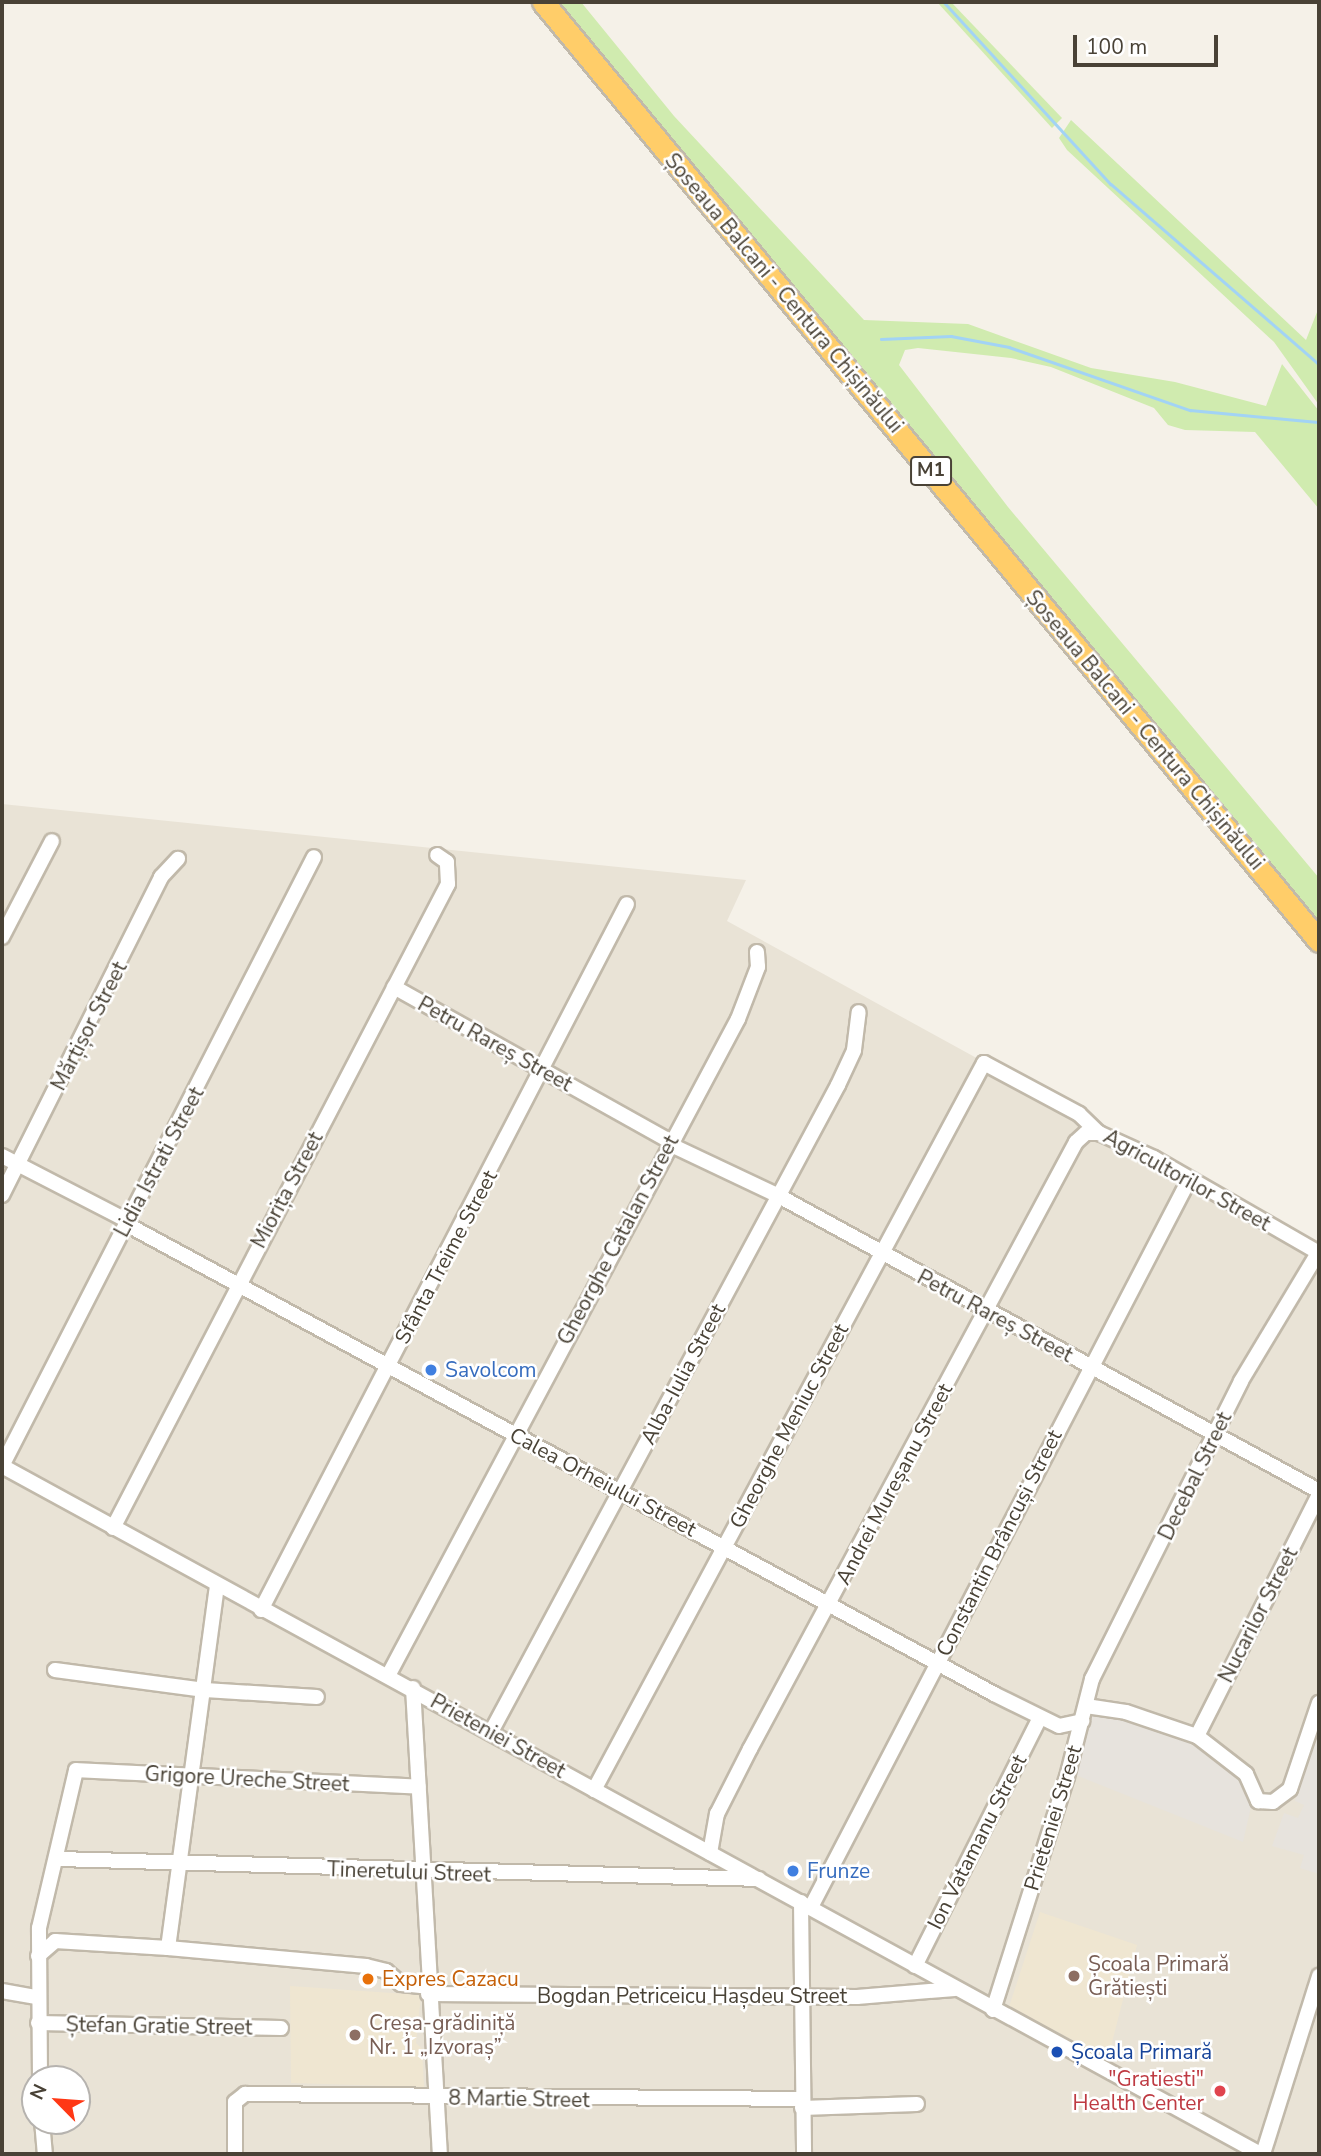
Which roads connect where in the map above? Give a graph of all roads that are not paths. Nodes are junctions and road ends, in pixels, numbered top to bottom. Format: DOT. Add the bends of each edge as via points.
graph roads {
  1 [pos="543,2"];
  2 [pos="52,841"];
  3 [pos="437,855"];
  4 [pos="314,857"];
  5 [pos="178,859"];
  6 [pos="627,905"];
  7 [pos="2,937"];
  8 [pos="1319,941"];
  9 [pos="757,952"];
  10 [pos="394,987"];
  11 [pos="859,1012"];
  12 [pos="984,1063"];
  13 [pos="543,1072"];
  14 [pos="1099,1133"];
  15 [pos="669,1142"];
  16 [pos="2,1156"];
  17 [pos="18,1164"];
  18 [pos="1189,1180"];
  19 [pos="2,1195"];
  20 [pos="777,1195"];
  21 [pos="127,1222"];
  22 [pos="1319,1253"];
  23 [pos="882,1255"];
  24 [pos="237,1284"];
  25 [pos="986,1312"];
  26 [pos="1089,1366"];
  27 [pos="386,1368"];
  28 [pos="514,1436"];
  29 [pos="1215,1436"];
  30 [pos="2,1466"];
  31 [pos="621,1492"];
  32 [pos="1319,1493"];
  33 [pos="113,1528"];
  34 [pos="725,1545"];
  35 [pos="217,1585"];
  36 [pos="830,1604"];
  37 [pos="261,1610"];
  38 [pos="938,1661"];
  39 [pos="55,1670"];
  40 [pos="388,1674"];
  41 [pos="413,1688"];
  42 [pos="205,1690"];
  43 [pos="317,1697"];
  44 [pos="1319,1703"];
  45 [pos="1086,1706"];
  46 [pos="1040,1718"];
  47 [pos="1082,1721"];
  48 [pos="491,1732"];
  49 [pos="1197,1736"];
  50 [pos="76,1770"];
  51 [pos="192,1777"];
  52 [pos="419,1787"];
  53 [pos="594,1790"];
  54 [pos="710,1853"];
  55 [pos="58,1859"];
  56 [pos="179,1866"];
  57 [pos="423,1872"];
  58 [pos="760,1879"];
  59 [pos="806,1904"];
  60 [pos="168,1948"];
  61 [pos="38,1956"];
  62 [pos="915,1966"];
  63 [pos="1319,1976"];
  64 [pos="956,1989"];
  65 [pos="2,1991"];
  66 [pos="428,1991"];
  67 [pos="36,1997"];
  68 [pos="802,1997"];
  69 [pos="993,2010"];
  70 [pos="38,2023"];
  71 [pos="281,2028"];
  72 [pos="40,2065"];
  73 [pos="436,2097"];
  74 [pos="802,2103"];
  75 [pos="917,2104"];
  76 [pos="44,2135"];
  77 [pos="45,2154"];
  78 [pos="235,2154"];
  79 [pos="440,2154"];
  80 [pos="804,2154"];
  81 [pos="1261,2154"];
  1 -- 8 [label="highway, Șoseaua Balcani - Centura Chișinăului / M1"];
  2 -- 7 [label="street"];
  3 -- 10 [label="street, Miorița Street" via="447,862 448,884"];
  4 -- 21 [label="street, Lidia Istrati Street"];
  5 -- 17 [label="street, Mărțișor Street" via="162,877"];
  6 -- 13 [label="street, Sfânta Treime Street"];
  9 -- 15 [label="street, Gheorghe Catalan Street" via="758,967 738,1019"];
  10 -- 13 [label="street, Petru Rareș Street"];
  10 -- 24 [label="street, Miorița Street"];
  11 -- 20 [label="street, Alba-Iulia Street" via="854,1050"];
  12 -- 14 [label="street, Agricultorilor Street" via="1079,1114"];
  12 -- 23 [label="street, Gheorghe Meniuc Street"];
  13 -- 15 [label="street, Petru Rareș Street"];
  13 -- 27 [label="street, Sfânta Treime Street"];
  14 -- 18 [label="street, Agricultorilor Street"];
  14 -- 25 [label="street, Andrei Mureșanu Street" via="1079,1136"];
  15 -- 20 [label="street, Petru Rareș Street"];
  15 -- 28 [label="street, Gheorghe Catalan Street"];
  16 -- 17 [label="street, Calea Orheiului Street"];
  17 -- 19 [label="street, Mărțișor Street"];
  17 -- 21 [label="street, Calea Orheiului Street"];
  18 -- 22 [label="street, Agricultorilor Street"];
  18 -- 26 [label="street, Constantin Brâncuși Street"];
  20 -- 23 [label="street, Petru Rareș Street"];
  20 -- 31 [label="street, Alba-Iulia Street"];
  21 -- 24 [label="street, Calea Orheiului Street"];
  21 -- 30 [label="street, Lidia Istrati Street"];
  22 -- 29 [label="street, Decebal Street" via="1253,1358"];
  23 -- 25 [label="street, Petru Rareș Street"];
  23 -- 34 [label="street, Gheorghe Meniuc Street"];
  24 -- 27 [label="street, Calea Orheiului Street"];
  24 -- 33 [label="street, Miorița Street"];
  25 -- 26 [label="street, Petru Rareș Street"];
  25 -- 36 [label="street, Andrei Mureșanu Street"];
  26 -- 29 [label="street, Petru Rareș Street"];
  26 -- 38 [label="street, Constantin Brâncuși Street"];
  27 -- 28 [label="street, Calea Orheiului Street"];
  27 -- 37 [label="street, Sfânta Treime Street"];
  28 -- 31 [label="street, Calea Orheiului Street"];
  28 -- 40 [label="street, Gheorghe Catalan Street"];
  29 -- 32 [label="street, Petru Rareș Street"];
  29 -- 45 [label="street, Decebal Street" via="1114,1632"];
  30 -- 33 [label="street, Prieteniei Street"];
  31 -- 34 [label="street, Calea Orheiului Street"];
  31 -- 48 [label="street, Alba-Iulia Street"];
  32 -- 49 [label="street, Nucarilor Street"];
  33 -- 35 [label="street, Prieteniei Street"];
  34 -- 36 [label="street, Calea Orheiului Street"];
  34 -- 53 [label="street, Gheorghe Meniuc Street"];
  35 -- 37 [label="street, Prieteniei Street"];
  35 -- 42 [label="street"];
  36 -- 38 [label="street, Calea Orheiului Street"];
  36 -- 54 [label="street, Andrei Mureșanu Street" via="717,1814"];
  37 -- 40 [label="street, Prieteniei Street"];
  38 -- 46 [label="street, Calea Orheiului Street"];
  38 -- 59 [label="street, Constantin Brâncuși Street"];
  39 -- 42 [label="street"];
  40 -- 41 [label="street, Prieteniei Street"];
  41 -- 48 [label="street, Prieteniei Street"];
  41 -- 52 [label="street"];
  42 -- 43 [label="street"];
  42 -- 51 [label="street"];
  44 -- 49 [label="street" via="1290,1789 1273,1801 1258,1801 1246,1774"];
  45 -- 47 [label="street, Prieteniei Street"];
  45 -- 49 [label="street" via="1145,1717"];
  46 -- 47 [label="street, Calea Orheiului Street" via="1071,1727"];
  46 -- 62 [label="street, Ion Vatamanu Street"];
  47 -- 69 [label="street, Prieteniei Street"];
  48 -- 53 [label="street, Prieteniei Street"];
  50 -- 51 [label="street, Grigore Ureche Street"];
  50 -- 55 [label="street, Ștefan Gratie Street"];
  51 -- 52 [label="street, Grigore Ureche Street"];
  51 -- 56 [label="street"];
  52 -- 57 [label="street"];
  53 -- 54 [label="street, Prieteniei Street"];
  54 -- 58 [label="street, Prieteniei Street"];
  55 -- 56 [label="street, Tineretului Street"];
  55 -- 61 [label="street, Ștefan Gratie Street" via="39,1928"];
  56 -- 57 [label="street, Tineretului Street"];
  56 -- 60 [label="street"];
  57 -- 58 [label="street, Tineretului Street"];
  57 -- 66 [label="street"];
  58 -- 59 [label="street, Prieteniei Street"];
  59 -- 62 [label="street, Prieteniei Street"];
  59 -- 68 [label="street"];
  60 -- 61 [label="street, Bogdan Petriceicu Hașdeu Street" via="55,1941"];
  60 -- 66 [label="street, Bogdan Petriceicu Hașdeu Street" via="366,1966 386,1971 401,1984"];
  61 -- 67 [label="street, Ștefan Gratie Street"];
  62 -- 64 [label="street, Prieteniei Street"];
  63 -- 81 [label="street"];
  64 -- 68 [label="street, Bogdan Petriceicu Hașdeu Street"];
  64 -- 69 [label="street, Prieteniei Street"];
  65 -- 67 [label="street"];
  66 -- 68 [label="street, Bogdan Petriceicu Hașdeu Street"];
  66 -- 73 [label="street"];
  67 -- 70 [label="street, Ștefan Gratie Street"];
  68 -- 74 [label="street"];
  69 -- 81 [label="street, Prieteniei Street"];
  70 -- 71 [label="street, Ștefan Gratie Street"];
  70 -- 72 [label="street, Ștefan Gratie Street"];
  73 -- 74 [label="street, 8 Martie Street"];
  73 -- 78 [label="street, 8 Martie Street" via="293,2092 237,2098"];
  73 -- 79 [label="street"];
  74 -- 75 [label="street, 8 Martie Street"];
  74 -- 80 [label="street"];
  76 -- 77 [label="street"];
}
